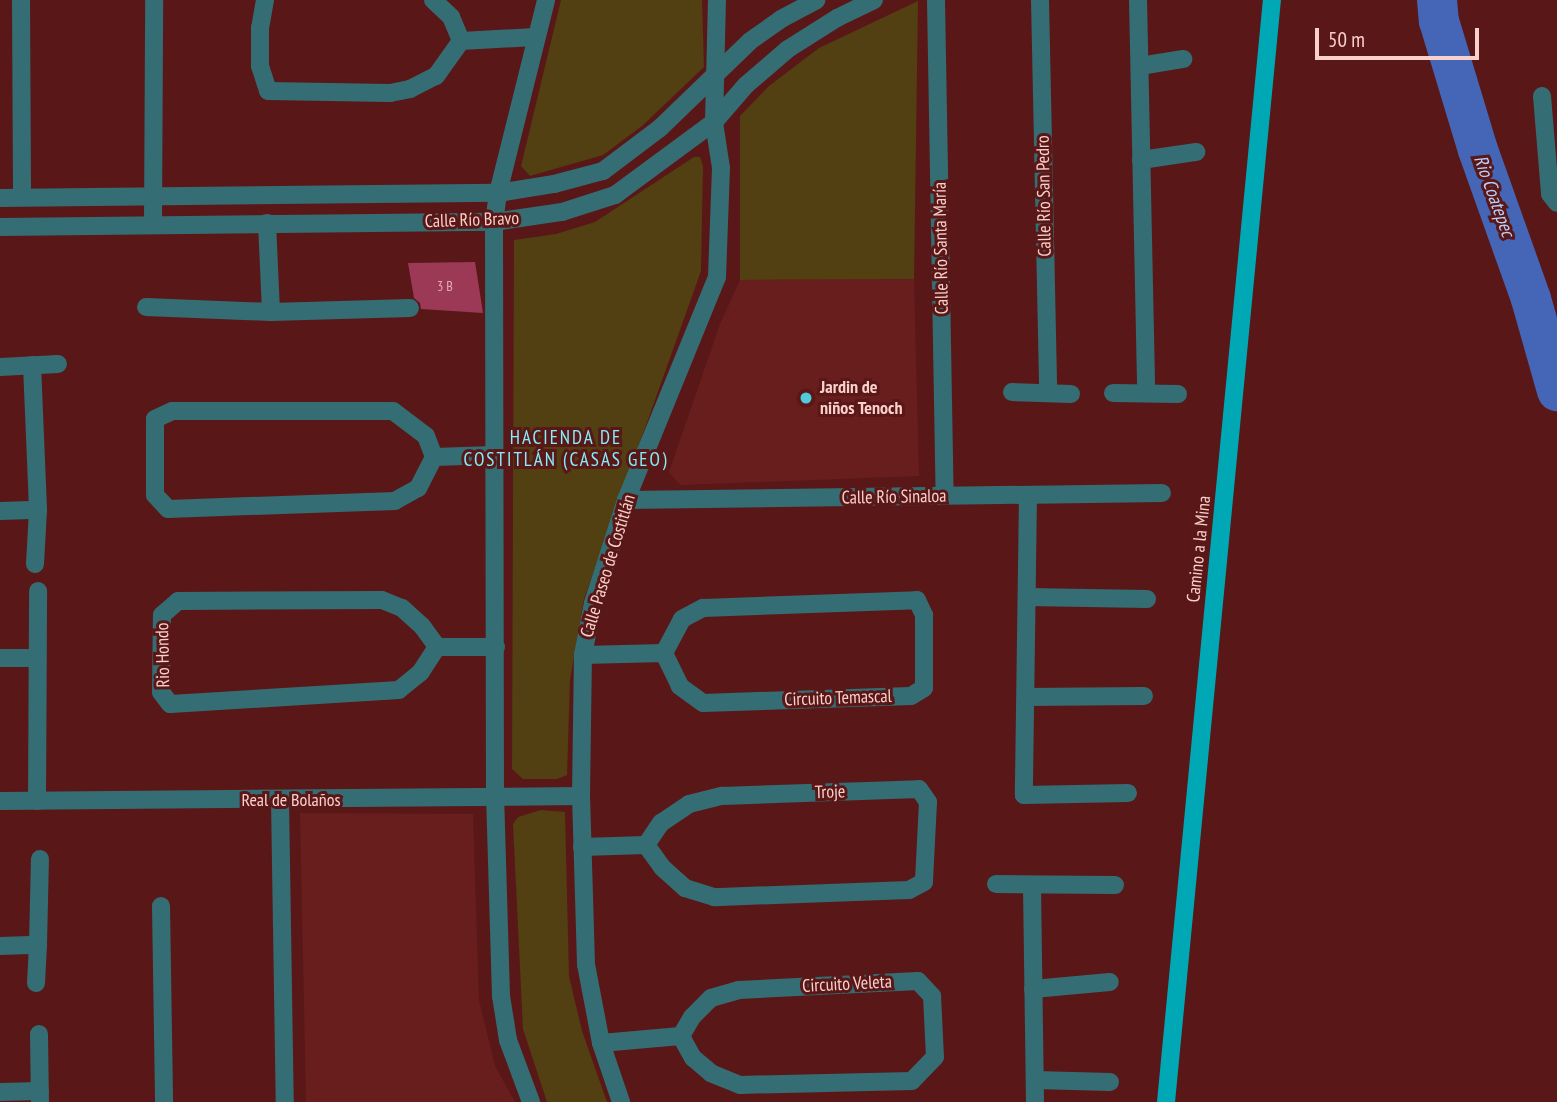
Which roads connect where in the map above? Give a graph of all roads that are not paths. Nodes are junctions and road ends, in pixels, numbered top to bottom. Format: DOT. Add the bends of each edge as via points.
graph roads {
  1 [pos="21,0"];
  2 [pos="153,0"];
  3 [pos="265,0"];
  4 [pos="433,0"];
  5 [pos="546,0"];
  6 [pos="717,0"];
  7 [pos="816,0"];
  8 [pos="874,0"];
  9 [pos="936,0"];
  10 [pos="1040,0"];
  11 [pos="1139,0"];
  12 [pos="1272,0"];
  13 [pos="536,37"];
  14 [pos="461,41"];
  15 [pos="1183,59"];
  16 [pos="1140,66"];
  17 [pos="718,75"];
  18 [pos="1542,96"];
  19 [pos="714,122"];
  20 [pos="1196,152"];
  21 [pos="1141,160"];
  22 [pos="498,193"];
  23 [pos="154,195"];
  24 [pos="22,197"];
  25 [pos="0,198"];
  26 [pos="1557,203"];
  27 [pos="494,222"];
  28 [pos="267,223"];
  29 [pos="153,224"];
  30 [pos="0,227"];
  31 [pos="146,307"];
  32 [pos="410,308"];
  33 [pos="271,312"];
  34 [pos="58,364"];
  35 [pos="32,365"];
  36 [pos="0,367"];
  37 [pos="1012,392"];
  38 [pos="1048,393"];
  39 [pos="1113,393"];
  40 [pos="1146,393"];
  41 [pos="1071,394"];
  42 [pos="1178,394"];
  43 [pos="493,455"];
  44 [pos="434,457"];
  45 [pos="1162,493"];
  46 [pos="1028,495"];
  47 [pos="945,496"];
  48 [pos="626,500"];
  49 [pos="37,510"];
  50 [pos="0,511"];
  51 [pos="35,564"];
  52 [pos="38,591"];
  53 [pos="1027,597"];
  54 [pos="1147,599"];
  55 [pos="496,646"];
  56 [pos="437,647"];
  57 [pos="664,653"];
  58 [pos="583,654"];
  59 [pos="0,658"];
  60 [pos="36,658"];
  61 [pos="1144,696"];
  62 [pos="1026,697"];
  63 [pos="1128,793"];
  64 [pos="581,796"];
  65 [pos="495,799"];
  66 [pos="280,800"];
  67 [pos="37,801"];
  68 [pos="0,802"];
  69 [pos="646,845"];
  70 [pos="582,847"];
  71 [pos="40,859"];
  72 [pos="996,884"];
  73 [pos="1032,886"];
  74 [pos="1115,886"];
  75 [pos="161,906"];
  76 [pos="38,945"];
  77 [pos="0,946"];
  78 [pos="1110,982"];
  79 [pos="36,983"];
  80 [pos="1032,989"];
  81 [pos="39,1034"];
  82 [pos="681,1036"];
  83 [pos="601,1043"];
  84 [pos="1035,1080"];
  85 [pos="1110,1082"];
  86 [pos="0,1092"];
  87 [pos="40,1096"];
  88 [pos="164,1102"];
  89 [pos="285,1102"];
  90 [pos="531,1102"];
  91 [pos="621,1102"];
  92 [pos="1035,1102"];
  93 [pos="1166,1102"];
  1 -- 24 [label="street"];
  2 -- 23 [label="street"];
  3 -- 14 [label="street" via="260,66 268,91 390,93 410,89 436,76"];
  4 -- 14 [label="street" via="451,17"];
  5 -- 13 [label="street"];
  6 -- 17 [label="street, Calle Paseo de Costitlán"];
  7 -- 17 [label="street, Calle Río Bravo" via="750,41"];
  8 -- 19 [label="street, Calle Río Bravo" via="788,49 746,85"];
  9 -- 47 [label="street, Calle Río Santa María"];
  10 -- 38 [label="street, Calle Río San Pedro"];
  11 -- 16 [label="street"];
  12 -- 93 [label="main road, Camino a la Mina"];
  13 -- 14 [label="street"];
  13 -- 22 [label="street"];
  15 -- 16 [label="street"];
  16 -- 21 [label="street"];
  17 -- 19 [label="street, Calle Paseo de Costitlán"];
  17 -- 22 [label="street, Calle Río Bravo" via="660,128 603,171"];
  18 -- 26 [label="street" via="1550,194"];
  19 -- 27 [label="street, Calle Río Bravo" via="615,195 562,212"];
  19 -- 48 [label="street, Calle Paseo de Costitlán" via="721,168 717,277"];
  20 -- 21 [label="street"];
  21 -- 40 [label="street"];
  22 -- 23 [label="street, Calle Río Bravo"];
  22 -- 27 [label="street"];
  23 -- 24 [label="street, Calle Río Bravo"];
  23 -- 29 [label="street"];
  24 -- 25 [label="street, Calle Río Bravo"];
  27 -- 28 [label="street, Calle Río Bravo"];
  27 -- 43 [label="street"];
  28 -- 29 [label="street, Calle Río Bravo"];
  28 -- 33 [label="street"];
  29 -- 30 [label="street, Calle Río Bravo"];
  31 -- 33 [label="street"];
  32 -- 33 [label="street"];
  34 -- 35 [label="street"];
  35 -- 36 [label="street"];
  35 -- 49 [label="street"];
  37 -- 38 [label="street"];
  38 -- 41 [label="street"];
  39 -- 40 [label="street"];
  40 -- 42 [label="street"];
  43 -- 44 [label="street"];
  43 -- 55 [label="street"];
  44 -- 44 [label="street" via="426,436 393,411 172,411 155,419 155,495 168,509 395,501 418,488"];
  45 -- 46 [label="street, Calle Río Sinaloa"];
  46 -- 47 [label="street, Calle Río Sinaloa"];
  46 -- 53 [label="street"];
  47 -- 48 [label="street, Calle Río Sinaloa"];
  48 -- 58 [label="street, Calle Paseo de Costitlán" via="593,603"];
  49 -- 50 [label="street"];
  49 -- 51 [label="street"];
  52 -- 60 [label="street"];
  53 -- 54 [label="street"];
  53 -- 62 [label="street"];
  55 -- 56 [label="street"];
  55 -- 65 [label="street"];
  56 -- 56 [label="street, Rio Hondo" via="421,672 399,690 170,704 161,692 162,615 177,601 382,600 402,608"];
  57 -- 57 [label="street, Circuito Temascal" via="682,619 703,608 917,600 924,615 924,688 911,696 703,703 680,686"];
  57 -- 58 [label="street"];
  58 -- 64 [label="street, Calle Paseo de Costitlán"];
  59 -- 60 [label="street"];
  60 -- 67 [label="street"];
  61 -- 62 [label="street"];
  62 -- 63 [label="street" via="1024,795"];
  64 -- 65 [label="street, Real de Bolaños"];
  64 -- 70 [label="street, Calle Paseo de Costitlán"];
  65 -- 66 [label="street, Real de Bolaños"];
  65 -- 90 [label="street" via="501,996 508,1040"];
  66 -- 67 [label="street, Real de Bolaños"];
  66 -- 89 [label="street"];
  67 -- 68 [label="street, Real de Bolaños"];
  69 -- 69 [label="street, Troje" via="685,888 714,897 909,890 924,882 928,802 919,789 722,796 689,804 661,823"];
  69 -- 70 [label="street"];
  70 -- 83 [label="street, Calle Paseo de Costitlán" via="586,964"];
  71 -- 76 [label="street"];
  72 -- 73 [label="street"];
  73 -- 74 [label="street"];
  73 -- 80 [label="street"];
  75 -- 88 [label="street"];
  76 -- 77 [label="street"];
  76 -- 79 [label="street"];
  78 -- 80 [label="street"];
  80 -- 84 [label="street"];
  81 -- 87 [label="street"];
  82 -- 82 [label="street, Circuito Veleta" via="693,1058 711,1073 740,1085 912,1081 935,1057 932,996 918,981 739,990 711,998"];
  82 -- 83 [label="street"];
  83 -- 91 [label="street, Calle Paseo de Costitlán"];
  84 -- 85 [label="street"];
  84 -- 92 [label="street"];
  86 -- 87 [label="street"];
}
